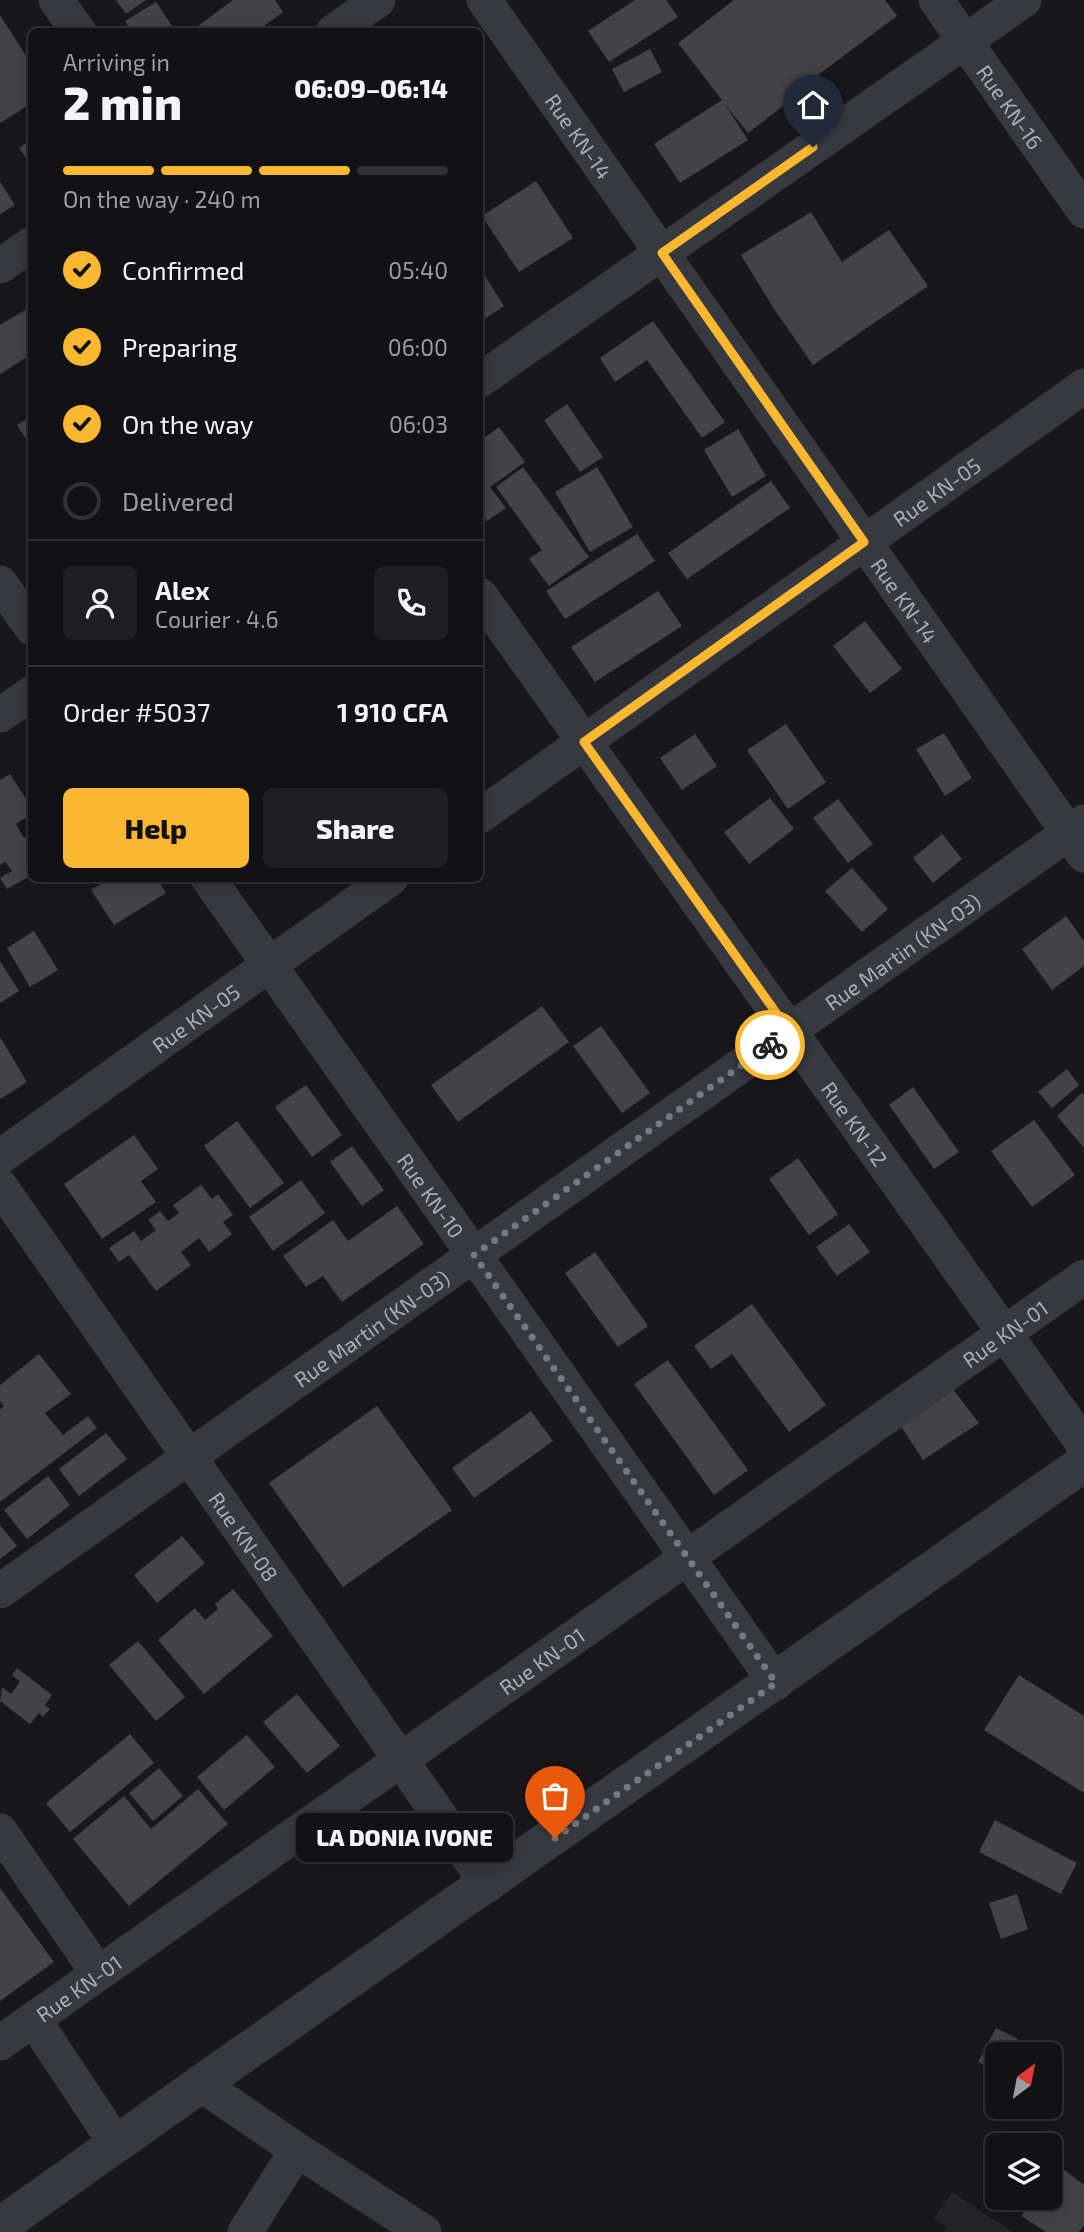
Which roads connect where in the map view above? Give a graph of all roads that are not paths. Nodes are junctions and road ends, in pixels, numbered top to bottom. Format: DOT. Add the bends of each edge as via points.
graph roads {
  1 [pos="56,0"];
  2 [pos="378,0"];
  3 [pos="484,0"];
  4 [pos="936,0"];
  5 [pos="1024,0"];
  6 [pos="76,28"];
  7 [pos="339,28"];
  8 [pos="965,41"];
  9 [pos="1084,211"];
  10 [pos="28,247"];
  11 [pos="662,253"];
  12 [pos="0,266"];
  13 [pos="483,378"];
  14 [pos="1084,386"];
  15 [pos="864,542"];
  16 [pos="0,583"];
  17 [pos="483,599"];
  18 [pos="28,622"];
  19 [pos="28,696"];
  20 [pos="0,715"];
  21 [pos="584,742"];
  22 [pos="483,814"];
  23 [pos="1079,837"];
  24 [pos="211,882"];
  25 [pos="385,882"];
  26 [pos="269,965"];
  27 [pos="789,1031"];
  28 [pos="0,1157"];
  29 [pos="0,1186"];
  30 [pos="474,1255"];
  31 [pos="1084,1277"];
  32 [pos="1004,1333"];
  33 [pos="1084,1445"];
  34 [pos="189,1457"];
  35 [pos="1084,1463"];
  36 [pos="687,1557"];
  37 [pos="0,1591"];
  38 [pos="776,1683"];
  39 [pos="400,1759"];
  40 [pos="0,1831"];
  41 [pos="488,1885"];
  42 [pos="98,1973"];
  43 [pos="34,2020"];
  44 [pos="0,2043"];
  45 [pos="199,2083"];
  46 [pos="116,2144"];
  47 [pos="297,2150"];
  48 [pos="0,2226"];
  49 [pos="245,2232"];
  50 [pos="424,2232"];
  1 -- 6 [label="street"];
  2 -- 7 [label="street"];
  3 -- 11 [label="street, Rue KN-14"];
  4 -- 8 [label="street, Rue KN-16"];
  5 -- 8 [label="street"];
  8 -- 9 [label="street, Rue KN-16"];
  8 -- 11 [label="street"];
  10 -- 12 [label="street"];
  11 -- 13 [label="street"];
  11 -- 15 [label="street, Rue KN-14"];
  14 -- 15 [label="street, Rue KN-05"];
  15 -- 21 [label="street, Rue KN-05"];
  15 -- 23 [label="street, Rue KN-14"];
  16 -- 18 [label="street"];
  17 -- 21 [label="street, Rue KN-12"];
  19 -- 20 [label="street"];
  21 -- 22 [label="street, Rue KN-05"];
  21 -- 27 [label="street, Rue KN-12"];
  23 -- 27 [label="street, Rue Martin (KN-03)"];
  24 -- 26 [label="street, Rue KN-10"];
  25 -- 26 [label="street, Rue KN-05"];
  26 -- 28 [label="street, Rue KN-05"];
  26 -- 30 [label="street, Rue KN-10"];
  27 -- 30 [label="street, Rue Martin (KN-03)"];
  27 -- 32 [label="street, Rue KN-12"];
  29 -- 34 [label="street, Rue KN-08"];
  30 -- 34 [label="street, Rue Martin (KN-03)"];
  30 -- 36 [label="street, Rue KN-10"];
  31 -- 32 [label="street, Rue KN-01"];
  32 -- 33 [label="street, Rue KN-12"];
  32 -- 36 [label="street, Rue KN-01"];
  34 -- 37 [label="street, Rue Martin (KN-03)"];
  34 -- 39 [label="street, Rue KN-08"];
  35 -- 38 [label="street"];
  36 -- 38 [label="street, Rue KN-10"];
  36 -- 39 [label="street, Rue KN-01"];
  38 -- 41 [label="street"];
  39 -- 41 [label="street, Rue KN-08"];
  39 -- 42 [label="street, Rue KN-01"];
  40 -- 42 [label="street"];
  41 -- 45 [label="street"];
  42 -- 43 [label="street, Rue KN-01"];
  43 -- 44 [label="street, Rue KN-01"];
  43 -- 46 [label="street"];
  45 -- 46 [label="street"];
  45 -- 47 [label="street"];
  46 -- 48 [label="street"];
  47 -- 49 [label="street"];
  47 -- 50 [label="street"];
}
